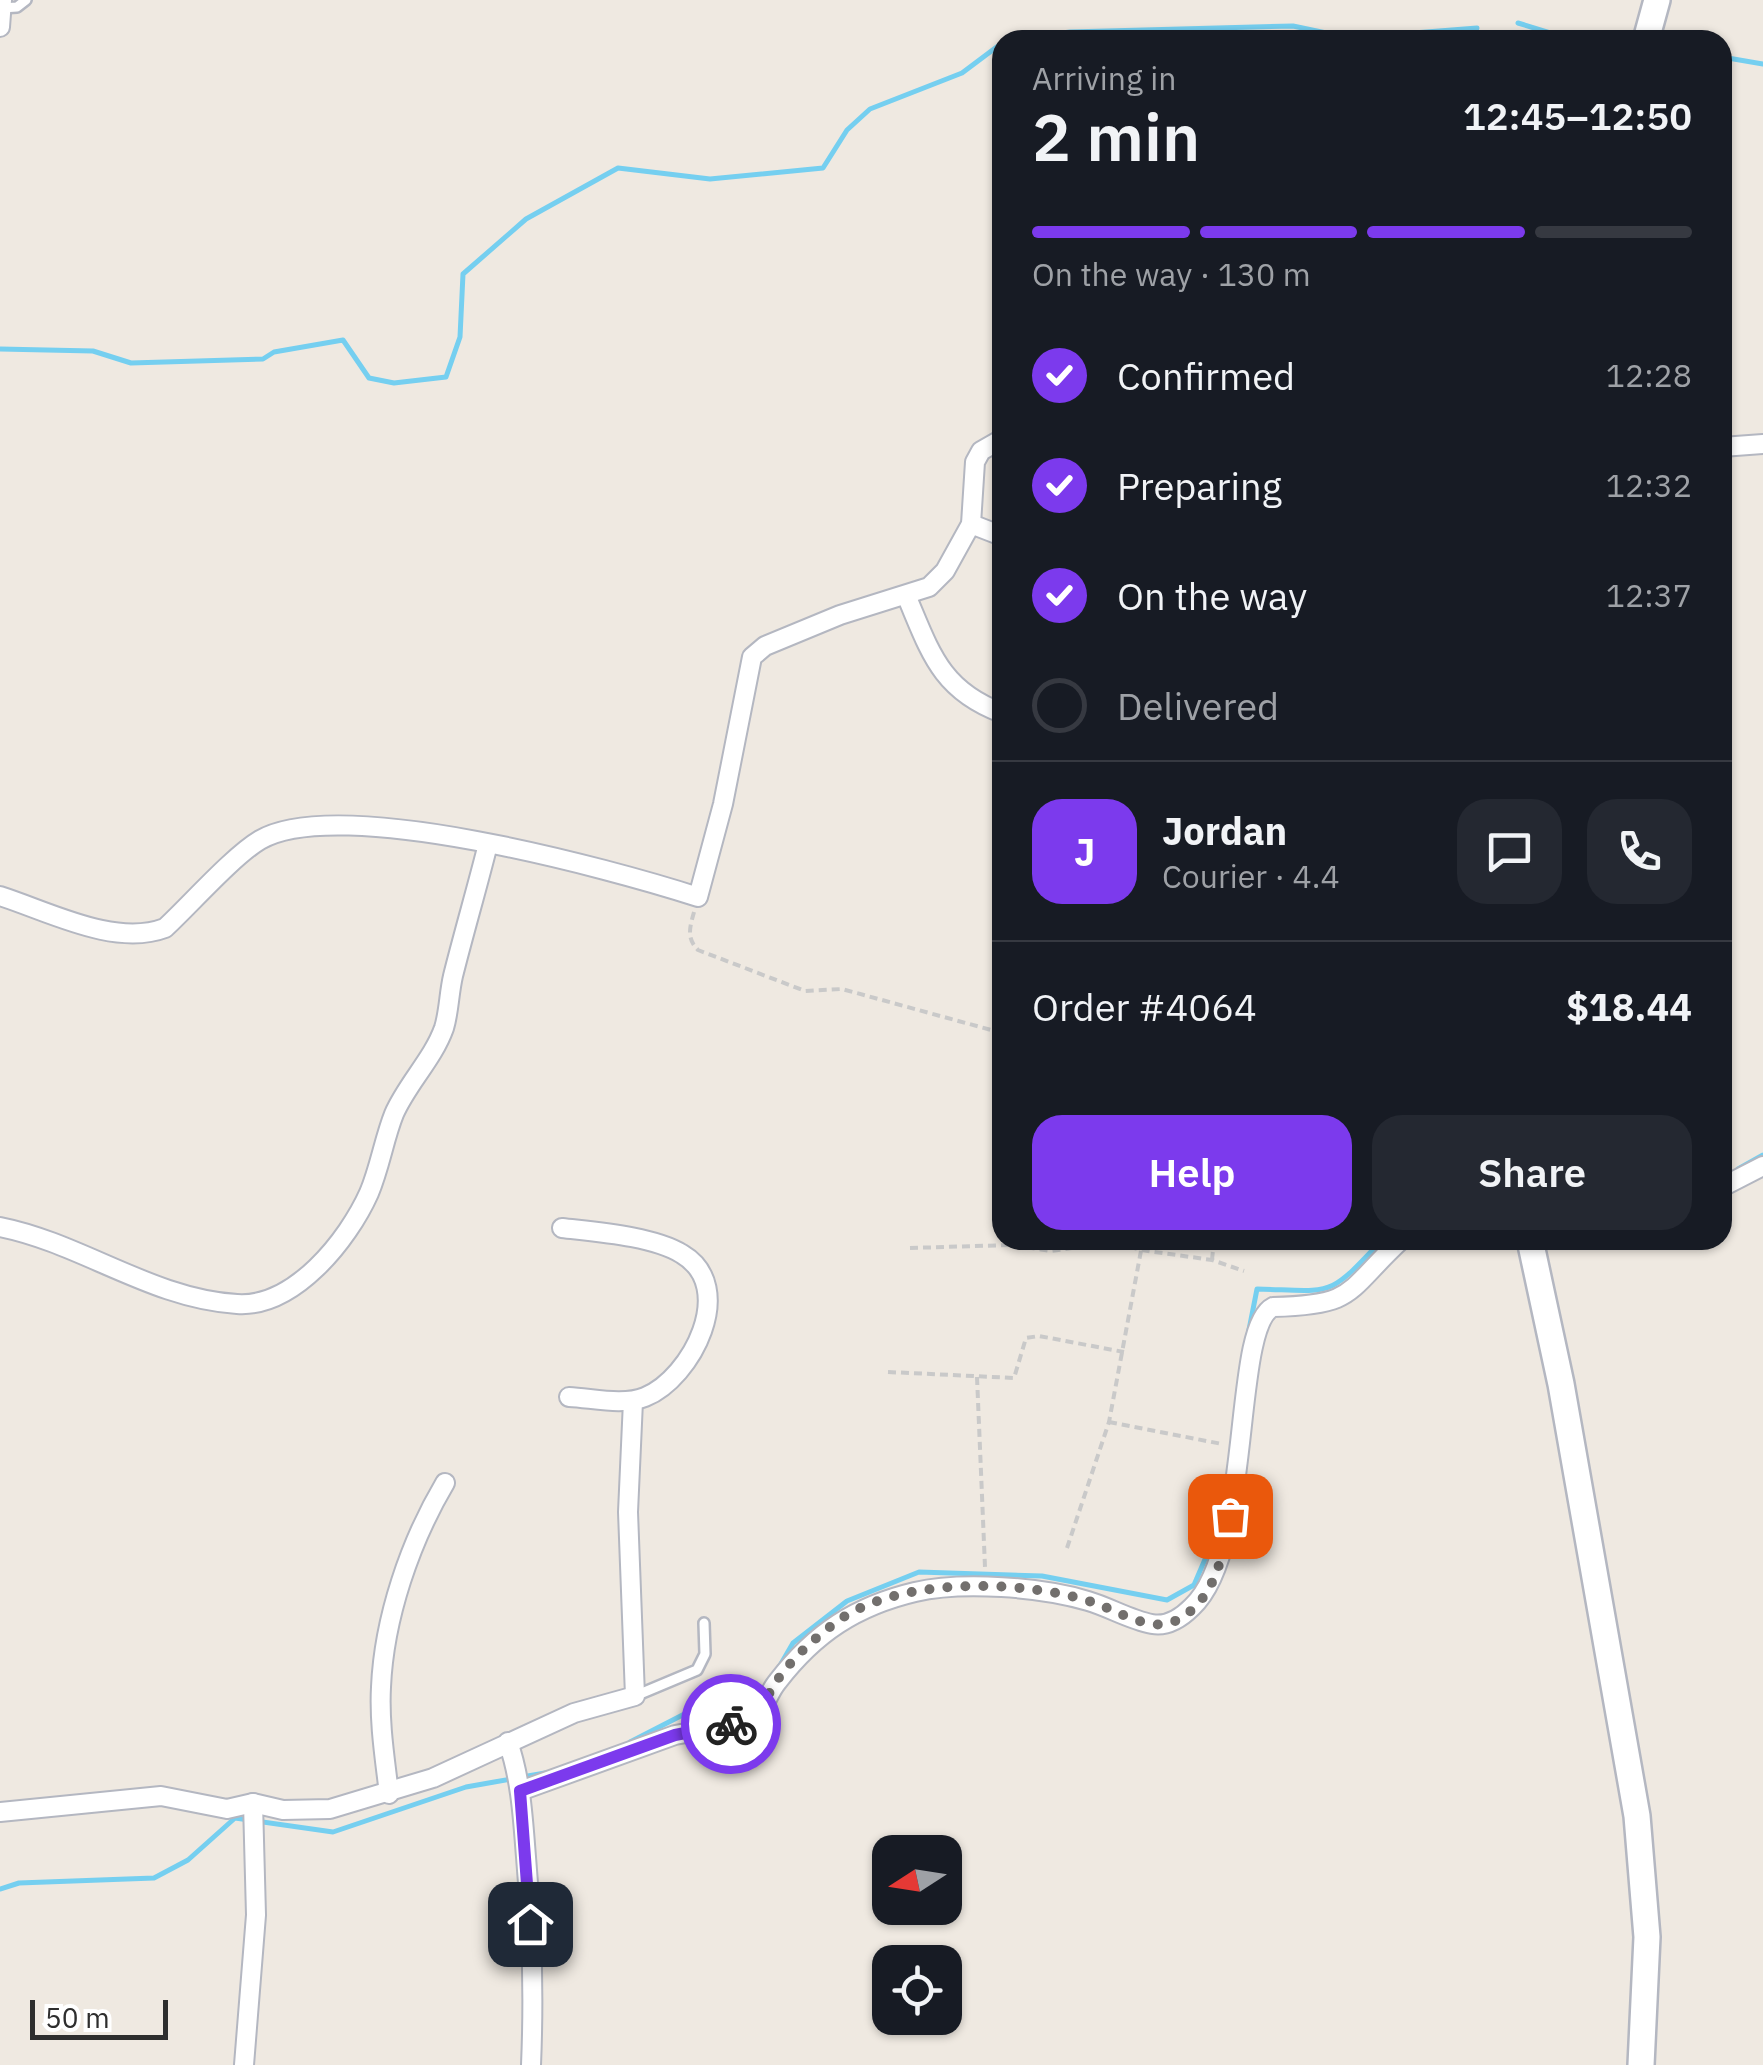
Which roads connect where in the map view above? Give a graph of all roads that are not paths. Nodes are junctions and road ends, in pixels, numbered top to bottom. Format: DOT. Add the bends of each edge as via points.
graph roads {
  1 [pos="26,0"];
  2 [pos="1656,0"];
  3 [pos="1,12"];
  4 [pos="1648,30"];
  5 [pos="1763,444"];
  6 [pos="992,445"];
  7 [pos="1732,446"];
  8 [pos="970,524"];
  9 [pos="992,532"];
  10 [pos="906,596"];
  11 [pos="992,709"];
  12 [pos="488,844"];
  13 [pos="0,896"];
  14 [pos="1763,1166"];
  15 [pos="1732,1182"];
  16 [pos="0,1227"];
  17 [pos="562,1228"];
  18 [pos="1391,1250"];
  19 [pos="1532,1250"];
  20 [pos="569,1397"];
  21 [pos="633,1401"];
  22 [pos="445,1483"];
  23 [pos="704,1624"];
  24 [pos="635,1696"];
  25 [pos="509,1746"];
  26 [pos="518,1787"];
  27 [pos="389,1794"];
  28 [pos="253,1808"];
  29 [pos="0,1812"];
  30 [pos="244,2065"];
  31 [pos="531,2065"];
  32 [pos="1641,2065"];
  1 -- 3 [label="lane"];
  2 -- 4 [label="street"];
  5 -- 7 [label="street"];
  6 -- 8 [label="street" via="975,462"];
  8 -- 9 [label="street"];
  8 -- 10 [label="street" via="944,571 929,587"];
  10 -- 11 [label="street" via="949,681"];
  10 -- 12 [label="street" via="840,615 752,657 698,898"];
  12 -- 13 [label="street" via="362,826 297,829 256,842 165,928 131,937"];
  12 -- 16 [label="street" via="444,1029 396,1109 354,1223 292,1286 271,1300 238,1304 161,1286 61,1244"];
  14 -- 15 [label="street"];
  17 -- 21 [label="street" via="681,1253 704,1276 703,1327 694,1353 665,1387"];
  18 -- 26 [label="street" via="1344,1297 1322,1306 1273,1307 1260,1318 1217,1574 1174,1622 1155,1625 1054,1591 917,1591 837,1622 795,1659 747,1722 675,1735"];
  19 -- 32 [label="street" via="1637,1816 1647,1937"];
  20 -- 21 [label="street"];
  21 -- 24 [label="street" via="628,1528"];
  22 -- 27 [label="street" via="412,1544 388,1639 380,1706"];
  23 -- 24 [label="lane" via="705,1654 697,1670"];
  24 -- 25 [label="street" via="574,1713"];
  25 -- 26 [label="street"];
  25 -- 27 [label="street"];
  26 -- 31 [label="street" via="534,1993"];
  27 -- 28 [label="street" via="316,1810"];
  28 -- 29 [label="street" via="161,1796"];
  28 -- 30 [label="street" via="256,1915"];
}
